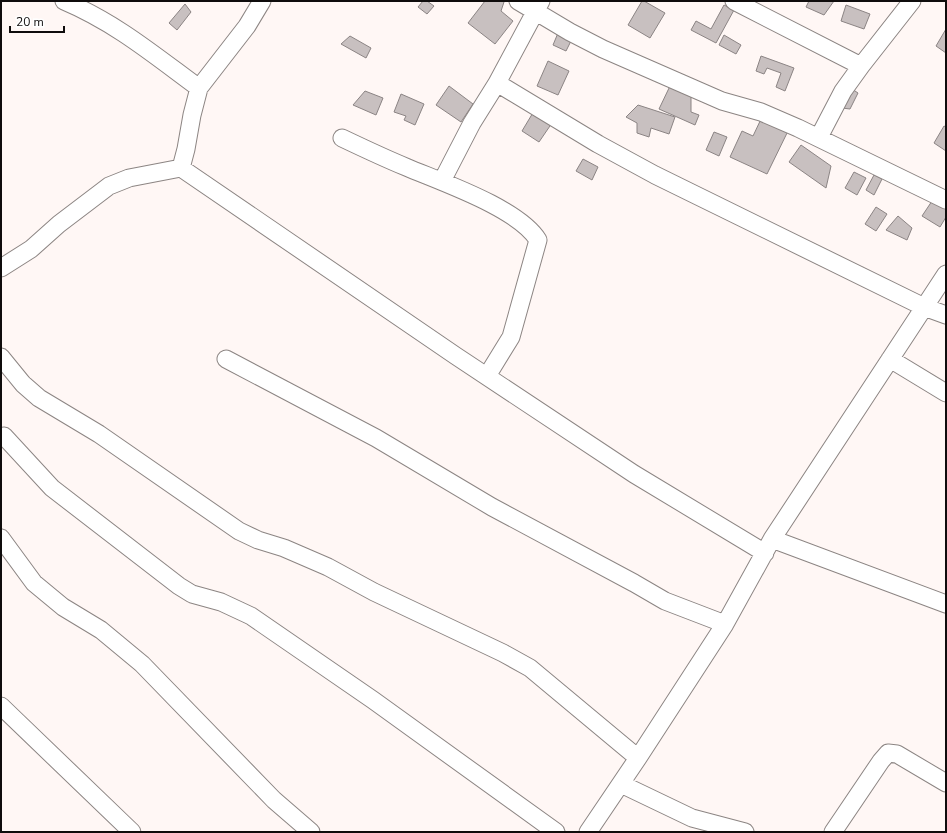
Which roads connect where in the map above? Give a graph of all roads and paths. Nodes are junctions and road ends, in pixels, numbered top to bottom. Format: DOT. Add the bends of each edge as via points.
graph roads {
  1 [pos="64,1"];
  2 [pos="262,1"];
  3 [pos="518,1"];
  4 [pos="734,1"];
  5 [pos="912,1"];
  6 [pos="538,6"];
  7 [pos="861,66"];
  8 [pos="497,83"];
  9 [pos="199,88"];
  10 [pos="819,137"];
  11 [pos="342,138"];
  12 [pos="181,168"];
  13 [pos="442,181"];
  14 [pos="946,200"];
  15 [pos="1,268"];
  16 [pos="946,274"];
  17 [pos="924,307"];
  18 [pos="946,315"];
  19 [pos="1,357"];
  20 [pos="226,359"];
  21 [pos="890,359"];
  22 [pos="487,376"];
  23 [pos="946,393"];
  24 [pos="4,436"];
  25 [pos="1,538"];
  26 [pos="768,546"];
  27 [pos="946,604"];
  28 [pos="725,624"];
  29 [pos="1,706"];
  30 [pos="638,758"];
  31 [pos="946,783"];
  32 [pos="621,784"];
  33 [pos="132,832"];
  34 [pos="311,832"];
  35 [pos="556,832"];
  36 [pos="588,832"];
  37 [pos="745,832"];
  38 [pos="833,832"];
  1 -- 9 [label="street" via="112,25"];
  2 -- 9 [label="street" via="247,26"];
  3 -- 6 [label="street"];
  4 -- 7 [label="street"];
  5 -- 7 [label="street"];
  6 -- 8 [label="street"];
  6 -- 10 [label="street" via="570,32 603,49 722,101 760,112"];
  7 -- 10 [label="street" via="843,92"];
  8 -- 13 [label="street" via="472,123"];
  8 -- 17 [label="street" via="655,175"];
  9 -- 12 [label="street"];
  10 -- 14 [label="street"];
  11 -- 13 [label="street" via="402,166"];
  12 -- 15 [label="street" via="129,178 109,186 31,249"];
  12 -- 22 [label="street"];
  13 -- 22 [label="street" via="504,211 538,240 511,337"];
  16 -- 17 [label="street"];
  17 -- 18 [label="street"];
  17 -- 21 [label="street"];
  19 -- 30 [label="street" via="23,384 39,398 99,434 240,531 328,568 530,668"];
  20 -- 28 [label="street" via="376,438 665,602"];
  21 -- 23 [label="street"];
  21 -- 26 [label="street"];
  22 -- 26 [label="street" via="634,474"];
  24 -- 35 [label="street" via="52,488 179,586 192,594 221,602 251,616"];
  25 -- 34 [label="street" via="34,583 62,607 101,630 142,664 274,800"];
  26 -- 27 [label="street"];
  26 -- 28 [label="street"];
  28 -- 30 [label="street"];
  29 -- 33 [label="street"];
  30 -- 32 [label="street"];
  31 -- 38 [label="street" via="897,754 888,753"];
  32 -- 36 [label="street"];
  32 -- 37 [label="street" via="692,818"];
}
